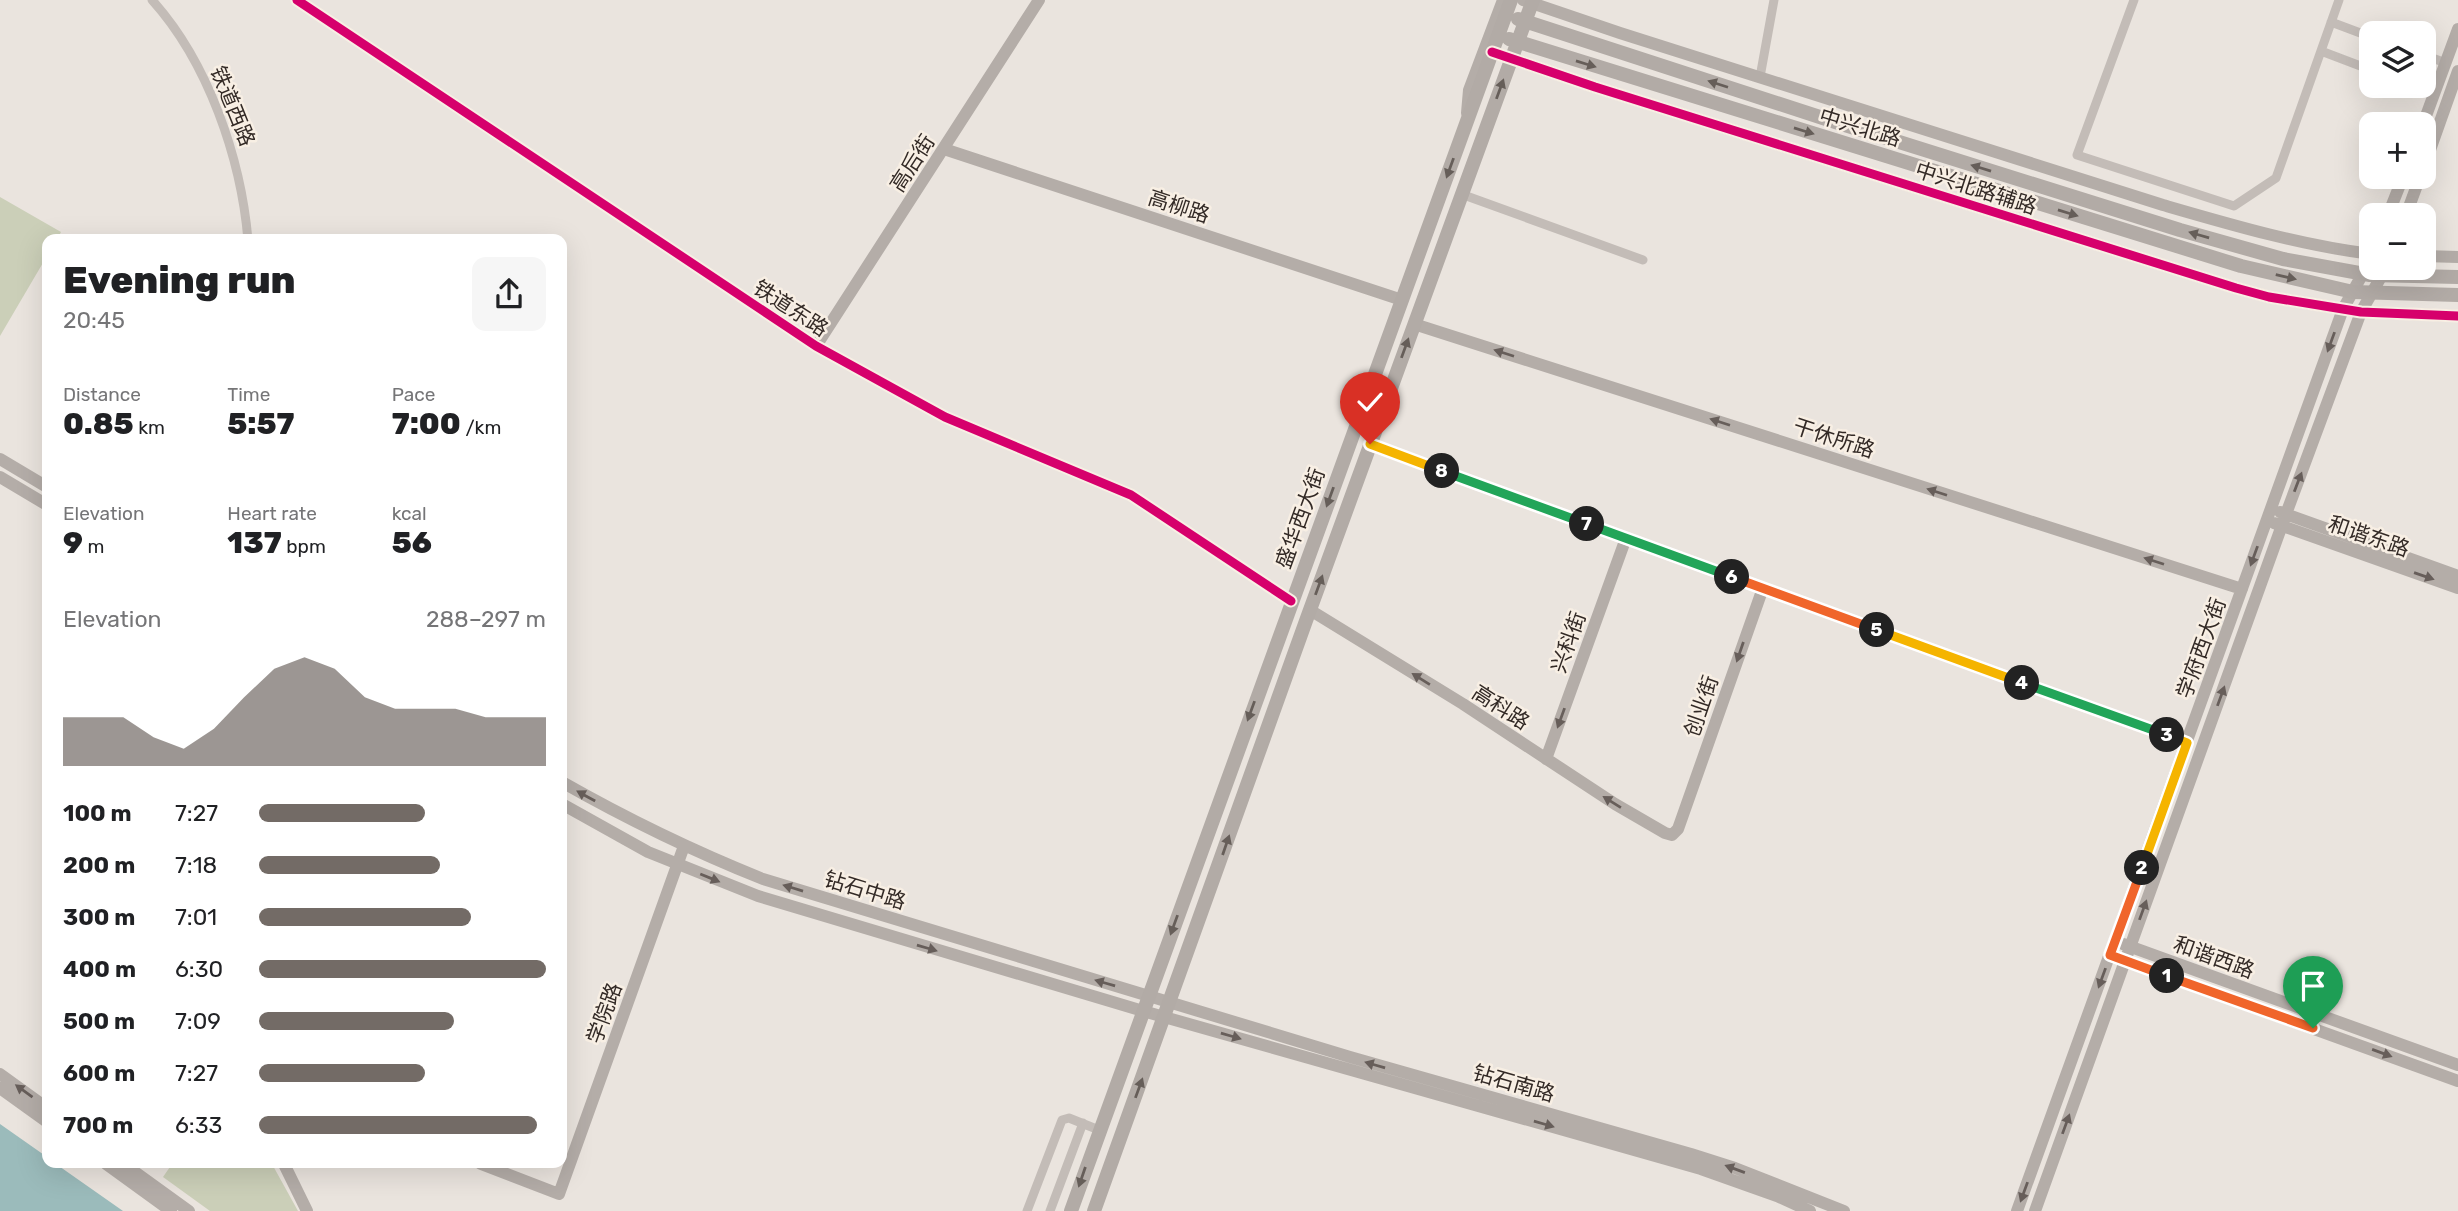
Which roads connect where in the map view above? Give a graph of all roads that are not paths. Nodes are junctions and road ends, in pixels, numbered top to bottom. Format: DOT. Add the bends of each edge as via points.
graph roads {
  1 [pos="152,0"];
  2 [pos="297,0"];
  3 [pos="1039,0"];
  4 [pos="1774,0"];
  5 [pos="2134,0"];
  6 [pos="2339,0"];
  7 [pos="1529,1"];
  8 [pos="1502,4"];
  9 [pos="1525,21"];
  10 [pos="2331,22"];
  11 [pos="2458,29"];
  12 [pos="2359,32"];
  13 [pos="1498,35"];
  14 [pos="1517,42"];
  15 [pos="2321,51"];
  16 [pos="1492,52"];
  17 [pos="1511,59"];
  18 [pos="2436,59"];
  19 [pos="2446,63"];
  20 [pos="2359,65"];
  21 [pos="2458,72"];
  22 [pos="1760,77"];
  23 [pos="2436,88"];
  24 [pos="1466,122"];
  25 [pos="2436,133"];
  26 [pos="944,149"];
  27 [pos="1461,194"];
  28 [pos="247,234"];
  29 [pos="2359,254"];
  30 [pos="2436,256"];
  31 [pos="2458,257"];
  32 [pos="1643,260"];
  33 [pos="2359,272"];
  34 [pos="2436,275"];
  35 [pos="2458,277"];
  36 [pos="2361,280"];
  37 [pos="2379,280"];
  38 [pos="2354,292"];
  39 [pos="2372,294"];
  40 [pos="2458,295"];
  41 [pos="1402,300"];
  42 [pos="2343,309"];
  43 [pos="2361,312"];
  44 [pos="2458,316"];
  45 [pos="1414,324"];
  46 [pos="816,346"];
  47 [pos="1370,444"];
  48 [pos="0,459"];
  49 [pos="0,477"];
  50 [pos="42,484"];
  51 [pos="42,502"];
  52 [pos="2269,515"];
  53 [pos="2284,520"];
  54 [pos="1626,538"];
  55 [pos="2458,576"];
  56 [pos="1763,588"];
  57 [pos="2458,588"];
  58 [pos="2242,589"];
  59 [pos="1292,601"];
  60 [pos="1310,610"];
  61 [pos="2187,743"];
  62 [pos="1546,759"];
  63 [pos="567,785"];
  64 [pos="1218,802"];
  65 [pos="567,807"];
  66 [pos="1238,809"];
  67 [pos="1672,835"];
  68 [pos="684,846"];
  69 [pos="677,864"];
  70 [pos="2115,942"];
  71 [pos="2130,947"];
  72 [pos="2110,955"];
  73 [pos="2125,961"];
  74 [pos="1149,996"];
  75 [pos="1170,1002"];
  76 [pos="1143,1011"];
  77 [pos="1165,1017"];
  78 [pos="2458,1065"];
  79 [pos="0,1074"];
  80 [pos="2458,1081"];
  81 [pos="0,1088"];
  82 [pos="42,1104"];
  83 [pos="42,1118"];
  84 [pos="1083,1123"];
  85 [pos="1097,1137"];
  86 [pos="112,1168"];
  87 [pos="130,1168"];
  88 [pos="286,1168"];
  89 [pos="491,1168"];
  90 [pos="171,1211"];
  91 [pos="189,1211"];
  92 [pos="307,1211"];
  93 [pos="1027,1211"];
  94 [pos="1050,1211"];
  95 [pos="1070,1211"];
  96 [pos="1094,1211"];
  97 [pos="1810,1211"];
  98 [pos="1844,1211"];
  99 [pos="2017,1211"];
  100 [pos="2035,1211"];
  1 -- 28 [label="street, 铁道西路" via="192,57 216,109 235,161"];
  2 -- 46 [label="street, 铁道东路"];
  3 -- 26 [label="street, 高后街"];
  4 -- 22 [label="street"];
  5 -- 15 [label="street" via="2077,155 2234,206 2276,178"];
  6 -- 10 [label="street"];
  7 -- 9 [label="main road, 盛华西大街"];
  7 -- 22 [label="street, 中兴北路辅路"];
  8 -- 9 [label="main road, 中兴北路"];
  8 -- 13 [label="main road, 盛华西大街"];
  8 -- 24 [label="street" via="1469,90"];
  9 -- 14 [label="main road, 盛华西大街"];
  33 -- 9 [label="main road, 中兴北路, one-way" via="2283,259 2180,230"];
  10 -- 12 [label="street"];
  10 -- 15 [label="street"];
  11 -- 19 [label="street"];
  13 -- 14 [label="main road, 中兴北路"];
  13 -- 16 [label="main road, 盛华西大街"];
  14 -- 17 [label="main road, 盛华西大街"];
  14 -- 38 [label="main road, 中兴北路, one-way" via="2188,251"];
  15 -- 20 [label="street"];
  16 -- 17 [label="street, 中兴北路辅路"];
  16 -- 24 [label="main road, 盛华西大街"];
  27 -- 17 [label="main road, 盛华西大街, one-way"];
  17 -- 42 [label="street, 中兴北路辅路" via="2236,288"];
  18 -- 19 [label="street"];
  19 -- 23 [label="street"];
  21 -- 25 [label="street"];
  22 -- 29 [label="street, 中兴北路辅路" via="2239,227"];
  24 -- 41 [label="main road, 盛华西大街, one-way"];
  26 -- 41 [label="street, 高柳路"];
  26 -- 46 [label="street, 高后街"];
  27 -- 32 [label="street"];
  27 -- 45 [label="main road, 盛华西大街"];
  30 -- 31 [label="street"];
  34 -- 35 [label="main road, 中兴北路"];
  36 -- 38 [label="street, 学府西大街"];
  37 -- 39 [label="street, 学府西大街"];
  38 -- 39 [label="main road, 中兴北路"];
  38 -- 42 [label="street, 学府西大街"];
  39 -- 40 [label="main road, 中兴北路"];
  39 -- 43 [label="street, 学府西大街"];
  41 -- 59 [label="main road, 盛华西大街, one-way"];
  42 -- 43 [label="street, 中兴北路辅路"];
  42 -- 52 [label="street, 学府西大街, one-way"];
  43 -- 44 [label="street, 中兴北路辅路"];
  53 -- 43 [label="street, 学府西大街, one-way"];
  47 -- 45 [label="main road, 盛华西大街, one-way"];
  58 -- 45 [label="street, 干休所路, one-way"];
  46 -- 59 [label="street, 铁道东路" via="945,417 1130,495"];
  47 -- 54 [label="street"];
  60 -- 47 [label="main road, 盛华西大街, one-way"];
  48 -- 50 [label="street"];
  49 -- 51 [label="street"];
  52 -- 53 [label="street, 和谐东路"];
  52 -- 58 [label="street, 学府西大街, one-way"];
  53 -- 55 [label="street, 和谐东路"];
  53 -- 57 [label="street, 和谐东路, one-way"];
  71 -- 53 [label="street, 学府西大街, one-way"];
  54 -- 56 [label="street"];
  54 -- 62 [label="street, 兴科街, one-way"];
  56 -- 61 [label="street"];
  56 -- 67 [label="street, 创业街, one-way" via="1678,829"];
  58 -- 61 [label="street, 学府西大街"];
  59 -- 64 [label="main road, 盛华西大街, one-way"];
  62 -- 60 [label="street, 高科路, one-way"];
  60 -- 66 [label="main road, 盛华西大街"];
  61 -- 70 [label="street, 学府西大街"];
  67 -- 62 [label="street, 高科路, one-way"];
  68 -- 63 [label="street, 钻石中路, one-way"];
  64 -- 66 [label="main road"];
  64 -- 74 [label="main road, 盛华西大街, one-way"];
  65 -- 69 [label="street, 钻石中路"];
  75 -- 66 [label="main road, 盛华西大街, one-way"];
  68 -- 69 [label="street, 学院路"];
  74 -- 68 [label="street, 钻石中路, one-way" via="763,879"];
  69 -- 76 [label="street, 钻石中路, one-way" via="770,900"];
  69 -- 89 [label="street, 学院路" via="559,1194"];
  70 -- 71 [label="street, 和谐西路"];
  70 -- 72 [label="street, 学府西大街"];
  71 -- 73 [label="street, 学府西大街"];
  71 -- 78 [label="street, 和谐西路"];
  72 -- 73 [label="street, 和谐西路"];
  72 -- 99 [label="street, 学府西大街, one-way"];
  73 -- 80 [label="street, 和谐西路, one-way"];
  100 -- 73 [label="street, 学府西大街, one-way"];
  74 -- 75 [label="street, 钻石中路"];
  74 -- 76 [label="main road, 盛华西大街"];
  75 -- 77 [label="main road, 盛华西大街"];
  98 -- 75 [label="street, 钻石南路, one-way" via="1691,1154"];
  76 -- 77 [label="street, 钻石中路"];
  76 -- 85 [label="main road, 盛华西大街"];
  96 -- 77 [label="main road, 盛华西大街, one-way"];
  77 -- 97 [label="street, 钻石南路, one-way" via="1687,1166"];
  82 -- 79 [label="street, one-way"];
  81 -- 83 [label="street"];
  84 -- 85 [label="street"];
  84 -- 93 [label="street" via="1069,1118 1057,1126"];
  84 -- 94 [label="street"];
  85 -- 95 [label="main road, one-way"];
  86 -- 90 [label="street"];
  87 -- 91 [label="street"];
  88 -- 92 [label="street"];
}
